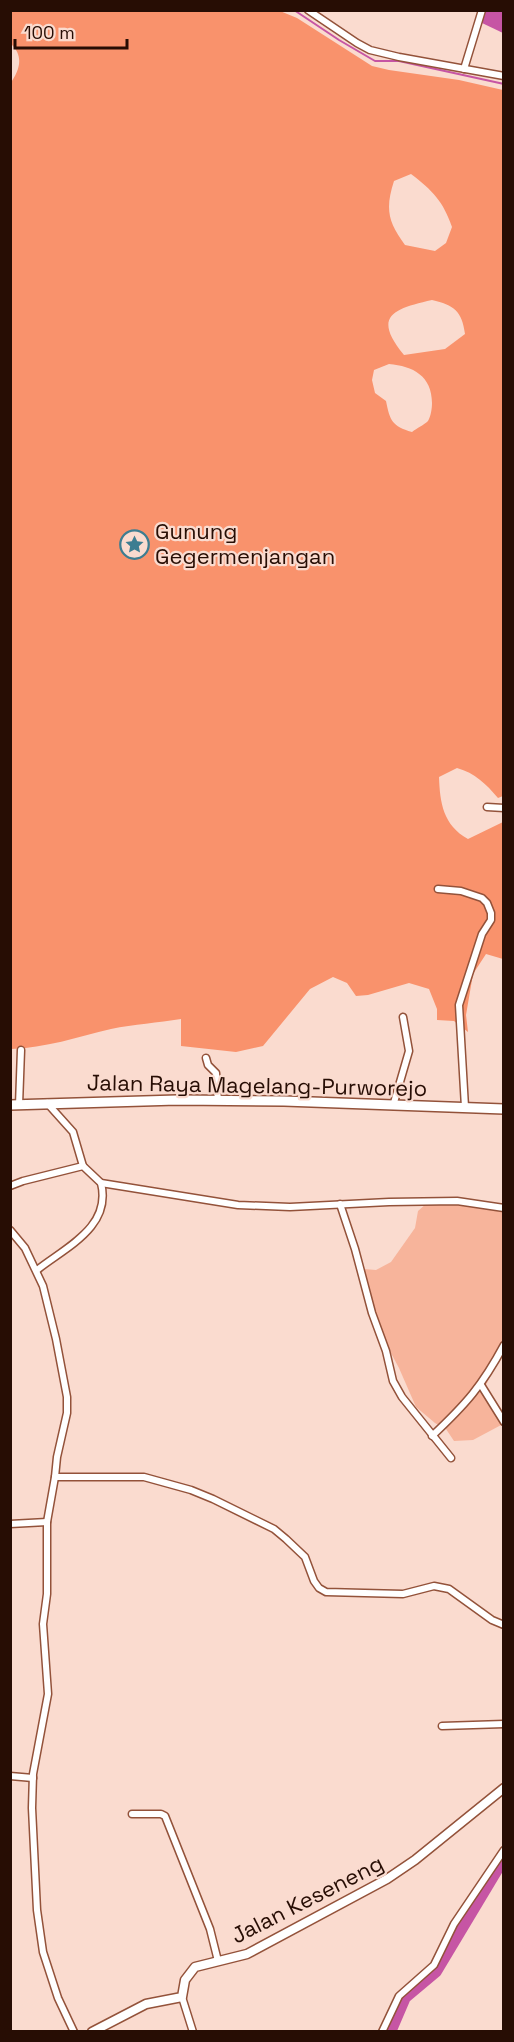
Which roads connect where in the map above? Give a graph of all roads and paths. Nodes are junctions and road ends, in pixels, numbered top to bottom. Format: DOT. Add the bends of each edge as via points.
graph roads {
  1 [pos="308,10"];
  2 [pos="482,10"];
  3 [pos="464,69"];
  4 [pos="504,76"];
  5 [pos="487,807"];
  6 [pos="504,808"];
  7 [pos="438,889"];
  8 [pos="404,1017"];
  9 [pos="21,1050"];
  10 [pos="206,1058"];
  11 [pos="218,1101"];
  12 [pos="46,1103"];
  13 [pos="15,1105"];
  14 [pos="393,1106"];
  15 [pos="465,1107"];
  16 [pos="504,1109"];
  17 [pos="83,1166"];
  18 [pos="102,1183"];
  19 [pos="10,1186"];
  20 [pos="340,1204"];
  21 [pos="504,1208"];
  22 [pos="10,1230"];
  23 [pos="37,1270"];
  24 [pos="504,1345"];
  25 [pos="481,1385"];
  26 [pos="504,1422"];
  27 [pos="432,1436"];
  28 [pos="451,1458"];
  29 [pos="55,1477"];
  30 [pos="46,1522"];
  31 [pos="10,1524"];
  32 [pos="504,1625"];
  33 [pos="504,1724"];
  34 [pos="442,1726"];
  35 [pos="10,1776"];
  36 [pos="33,1778"];
  37 [pos="504,1788"];
  38 [pos="132,1814"];
  39 [pos="504,1850"];
  40 [pos="218,1960"];
  41 [pos="182,1997"];
  42 [pos="75,2031"];
  43 [pos="92,2031"];
  44 [pos="193,2031"];
  45 [pos="382,2031"];
  1 -- 3 [label="street" via="370,50"];
  2 -- 3 [label="street"];
  3 -- 4 [label="street"];
  5 -- 6 [label="street"];
  7 -- 15 [label="street" via="482,898 491,913 459,1005"];
  8 -- 14 [label="street" via="409,1051"];
  9 -- 13 [label="street"];
  10 -- 11 [label="street" via="216,1073"];
  11 -- 12 [label="main road, Jalan Raya Magelang-Purworejo"];
  11 -- 14 [label="main road, Jalan Raya Magelang-Purworejo"];
  12 -- 13 [label="main road, Jalan Raya Magelang-Purworejo"];
  12 -- 17 [label="street" via="73,1132"];
  14 -- 15 [label="main road, Jalan Raya Magelang-Purworejo"];
  15 -- 16 [label="main road, Jalan Raya Magelang-Purworejo"];
  17 -- 18 [label="street"];
  17 -- 19 [label="street"];
  18 -- 20 [label="street" via="238,1205"];
  18 -- 23 [label="street" via="102,1210 95,1224"];
  20 -- 21 [label="street" via="457,1202"];
  20 -- 27 [label="street" via="393,1381"];
  22 -- 23 [label="street"];
  23 -- 29 [label="street" via="67,1397"];
  24 -- 25 [label="street"];
  25 -- 26 [label="street"];
  25 -- 27 [label="street"];
  27 -- 28 [label="street"];
  29 -- 30 [label="street"];
  29 -- 32 [label="street" via="144,1477 191,1490 274,1530 305,1557 314,1581 326,1592 403,1594 441,1587"];
  30 -- 31 [label="street"];
  30 -- 36 [label="street" via="47,1594 43,1624 48,1694"];
  33 -- 34 [label="street"];
  35 -- 36 [label="street"];
  36 -- 42 [label="street" via="37,1910 43,1952"];
  37 -- 40 [label="street, Jalan Keseneng" via="387,1879 247,1954"];
  38 -- 40 [label="street" via="165,1816 210,1929"];
  39 -- 45 [label="street" via="454,1924 434,1965 399,1996"];
  40 -- 41 [label="street, Jalan Keseneng" via="198,1965 189,1972"];
  41 -- 43 [label="street" via="146,2004"];
  41 -- 44 [label="street"];
}
